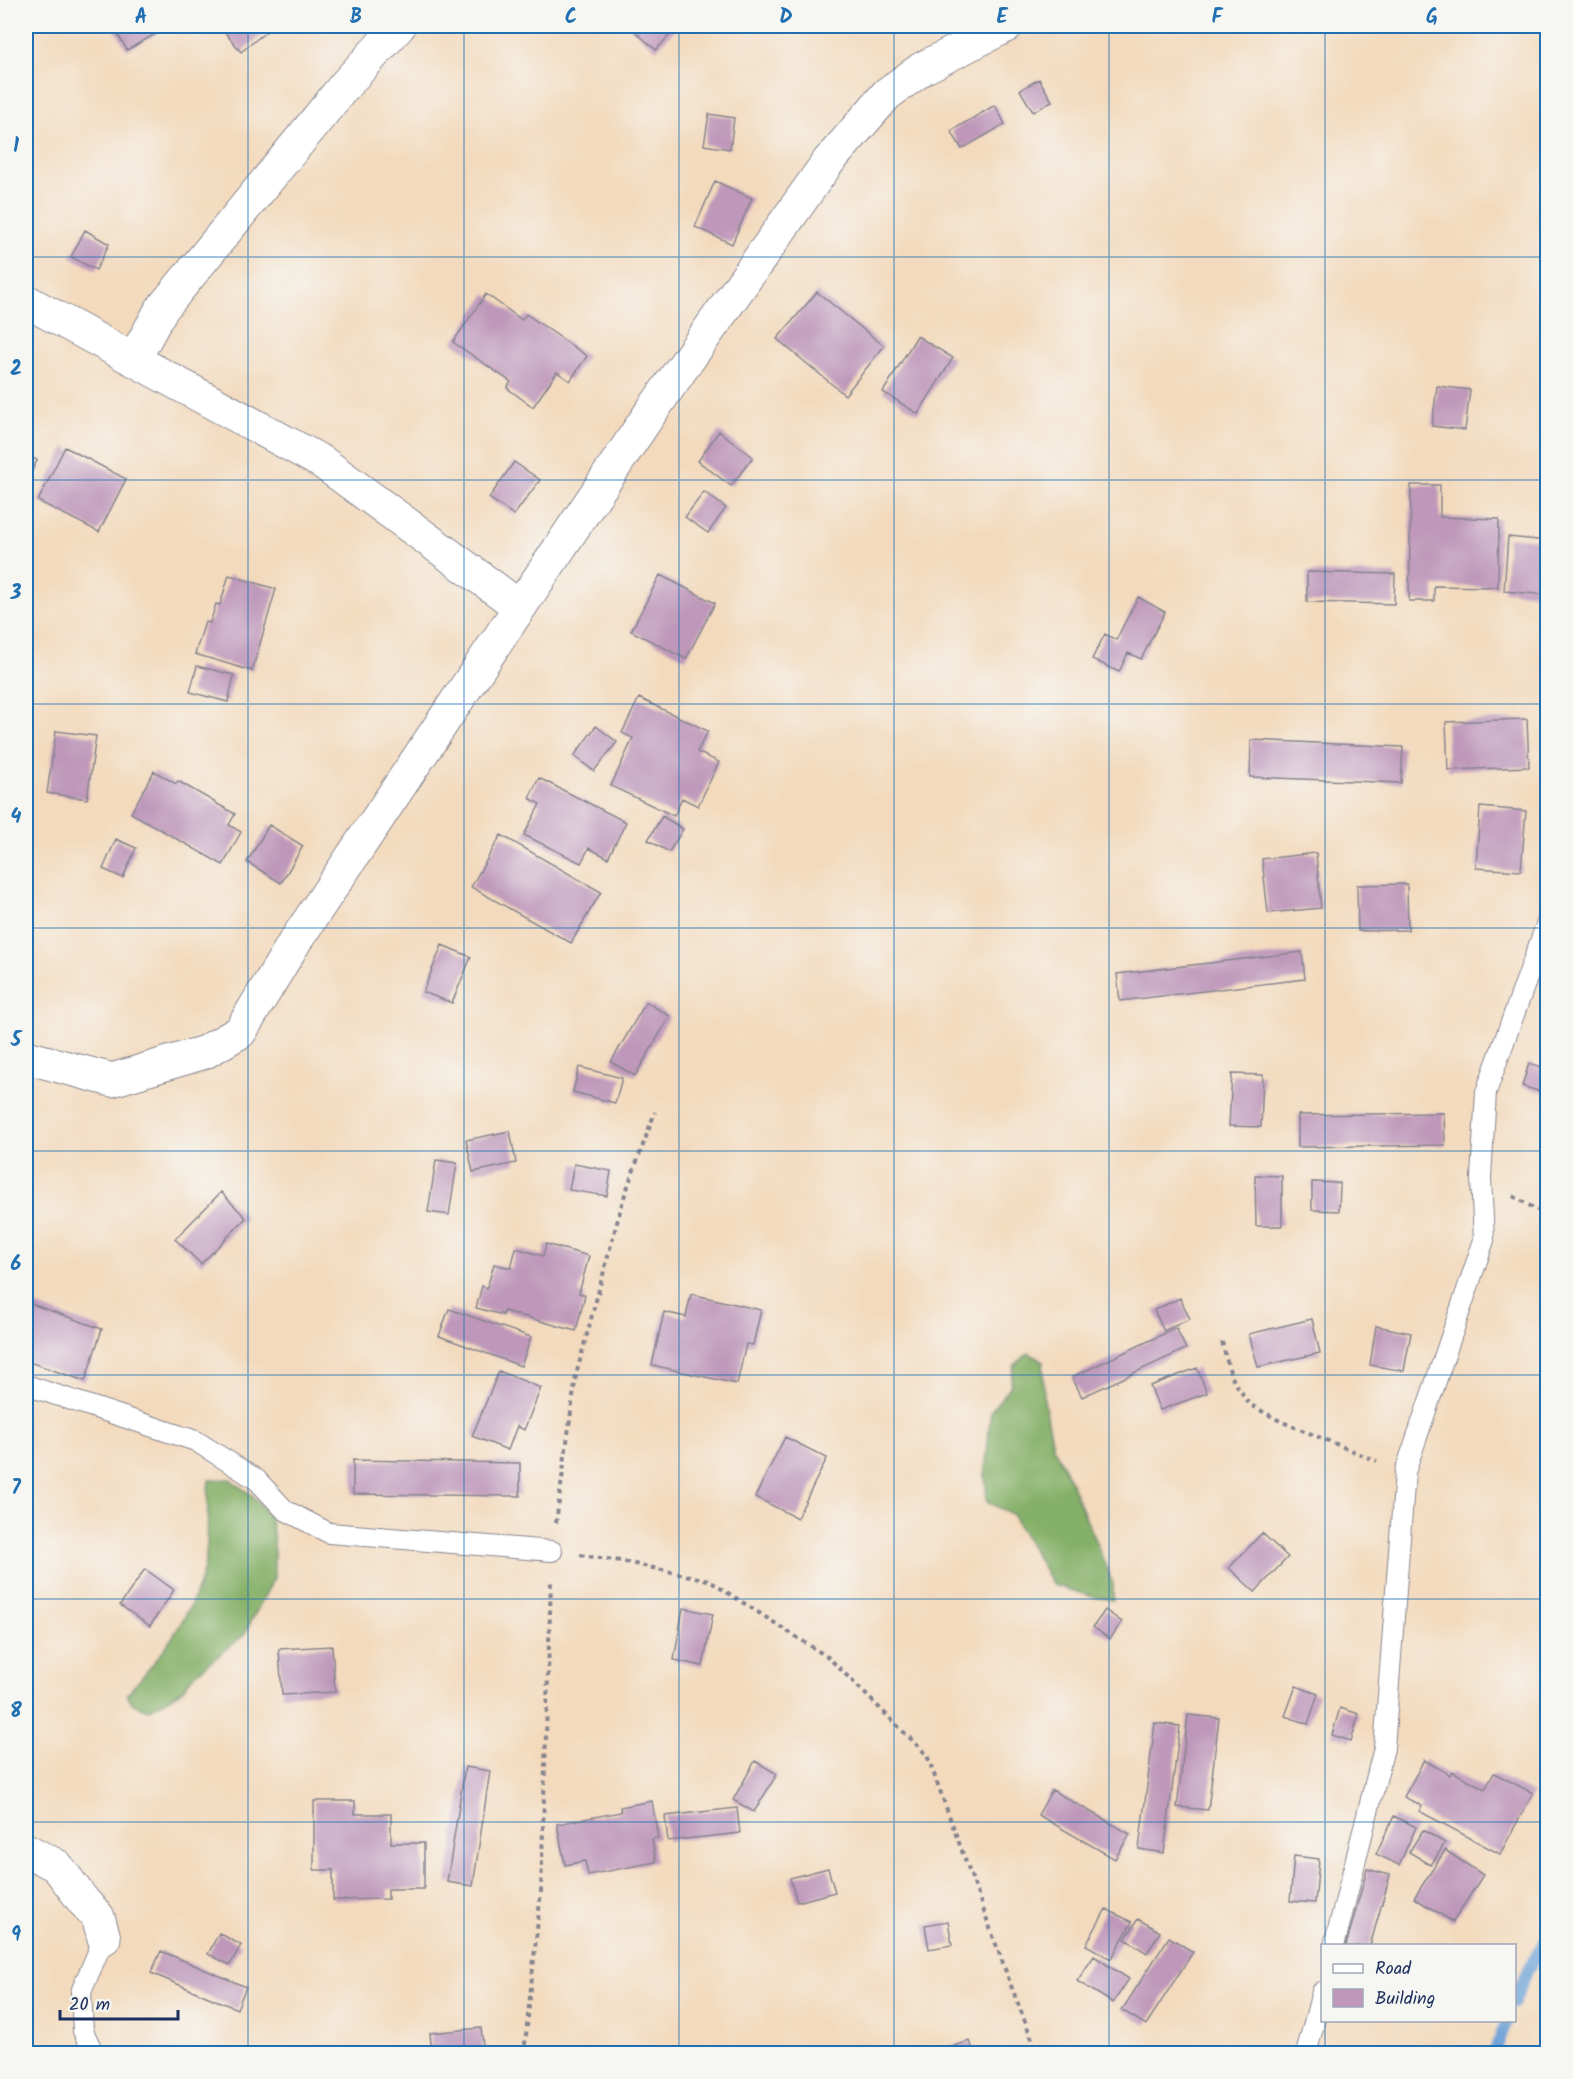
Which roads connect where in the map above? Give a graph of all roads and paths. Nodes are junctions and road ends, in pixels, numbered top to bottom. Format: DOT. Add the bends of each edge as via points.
graph roads {
  1 [pos="399,26"];
  2 [pos="1006,26"];
  3 [pos="26,301"];
  4 [pos="134,359"];
  5 [pos="519,607"];
  6 [pos="1548,920"];
  7 [pos="26,1057"];
  8 [pos="655,1112"];
  9 [pos="1222,1342"];
  10 [pos="26,1385"];
  11 [pos="1405,1472"];
  12 [pos="552,1551"];
  13 [pos="26,1850"];
  14 [pos="104,1938"];
  15 [pos="1335,1944"];
  16 [pos="1321,1999"];
  17 [pos="94,2054"];
  18 [pos="524,2054"];
  19 [pos="1038,2054"];
  20 [pos="1305,2054"];
  1 -- 4 [label="street" via="346,84 161,310"];
  2 -- 5 [label="street" via="923,68 888,94 828,162"];
  3 -- 4 [label="street"];
  4 -- 5 [label="street" via="322,462"];
  5 -- 7 [label="street" via="294,943 240,1032 205,1052 112,1080"];
  6 -- 11 [label="lane" via="1486,1092 1481,1178 1484,1240"];
  8 -- 12 [label="path" via="623,1200 576,1375"];
  9 -- 11 [label="path" via="1231,1376 1249,1404 1280,1421"];
  10 -- 12 [label="lane" via="196,1441 257,1480 285,1510 329,1533"];
  11 -- 15 [label="lane" via="1384,1748"];
  12 -- 18 [label="path" via="541,1891"];
  12 -- 19 [label="path" via="708,1580 829,1658 927,1755"];
  13 -- 14 [label="street" via="57,1866 98,1917"];
  14 -- 17 [label="lane" via="81,1992 83,2031"];
  16 -- 20 [label="lane"];
}
